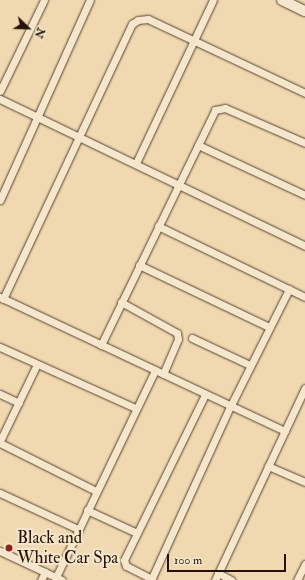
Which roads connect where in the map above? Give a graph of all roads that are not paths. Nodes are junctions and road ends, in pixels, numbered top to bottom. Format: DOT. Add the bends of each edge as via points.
graph roads {
  1 [pos="44,0"];
  2 [pos="90,0"];
  3 [pos="213,0"];
  4 [pos="282,0"];
  5 [pos="305,11"];
  6 [pos="194,39"];
  7 [pos="0,91"];
  8 [pos="305,93"];
  9 [pos="0,99"];
  10 [pos="38,118"];
  11 [pos="78,137"];
  12 [pos="305,143"];
  13 [pos="198,145"];
  14 [pos="136,163"];
  15 [pos="178,184"];
  16 [pos="305,195"];
  17 [pos="0,200"];
  18 [pos="158,226"];
  19 [pos="305,246"];
  20 [pos="139,265"];
  21 [pos="289,289"];
  22 [pos="305,297"];
  23 [pos="1,298"];
  24 [pos="121,302"];
  25 [pos="268,328"];
  26 [pos="192,338"];
  27 [pos="101,345"];
  28 [pos="0,347"];
  29 [pos="37,364"];
  30 [pos="250,365"];
  31 [pos="154,370"];
  32 [pos="162,374"];
  33 [pos="305,388"];
  34 [pos="0,394"];
  35 [pos="205,395"];
  36 [pos="19,403"];
  37 [pos="230,407"];
  38 [pos="135,408"];
  39 [pos="285,431"];
  40 [pos="0,442"];
  41 [pos="268,466"];
  42 [pos="305,482"];
  43 [pos="96,491"];
  44 [pos="0,493"];
  45 [pos="87,510"];
  46 [pos="78,529"];
  47 [pos="137,533"];
  48 [pos="0,551"];
  49 [pos="305,564"];
  50 [pos="44,572"];
  51 [pos="216,577"];
  52 [pos="59,578"];
  53 [pos="152,579"];
  54 [pos="41,580"];
  55 [pos="232,580"];
  56 [pos="297,580"];
  1 -- 7 [label="street"];
  2 -- 10 [label="street"];
  3 -- 6 [label="street"];
  4 -- 5 [label="street"];
  6 -- 8 [label="street"];
  6 -- 11 [label="street" via="148,19 138,20 132,24"];
  6 -- 14 [label="street"];
  9 -- 10 [label="street"];
  10 -- 11 [label="street"];
  10 -- 17 [label="street"];
  11 -- 14 [label="street"];
  11 -- 23 [label="street"];
  12 -- 13 [label="street" via="221,107 215,110"];
  13 -- 15 [label="street"];
  13 -- 16 [label="street"];
  14 -- 15 [label="street"];
  15 -- 18 [label="street"];
  15 -- 19 [label="street"];
  18 -- 20 [label="street"];
  18 -- 21 [label="street"];
  20 -- 24 [label="street"];
  20 -- 25 [label="street"];
  21 -- 22 [label="street"];
  21 -- 25 [label="street"];
  23 -- 27 [label="street"];
  24 -- 27 [label="street"];
  24 -- 32 [label="street" via="177,333 178,339"];
  25 -- 30 [label="street"];
  26 -- 30 [label="street"];
  27 -- 31 [label="street"];
  28 -- 29 [label="street"];
  29 -- 36 [label="street"];
  29 -- 38 [label="street"];
  30 -- 37 [label="street"];
  31 -- 32 [label="street"];
  31 -- 38 [label="street"];
  32 -- 35 [label="street"];
  33 -- 39 [label="street"];
  34 -- 36 [label="street"];
  35 -- 37 [label="street"];
  35 -- 47 [label="street"];
  36 -- 40 [label="street"];
  37 -- 39 [label="street"];
  37 -- 53 [label="street"];
  38 -- 43 [label="street"];
  39 -- 41 [label="street"];
  40 -- 43 [label="street"];
  41 -- 42 [label="street"];
  41 -- 51 [label="street"];
  43 -- 45 [label="street"];
  44 -- 46 [label="street"];
  45 -- 46 [label="street"];
  45 -- 47 [label="street"];
  46 -- 52 [label="street"];
  47 -- 53 [label="street" via="125,563"];
  48 -- 50 [label="street"];
  49 -- 56 [label="street"];
  50 -- 52 [label="street"];
  50 -- 54 [label="street"];
  51 -- 55 [label="street"];
}
